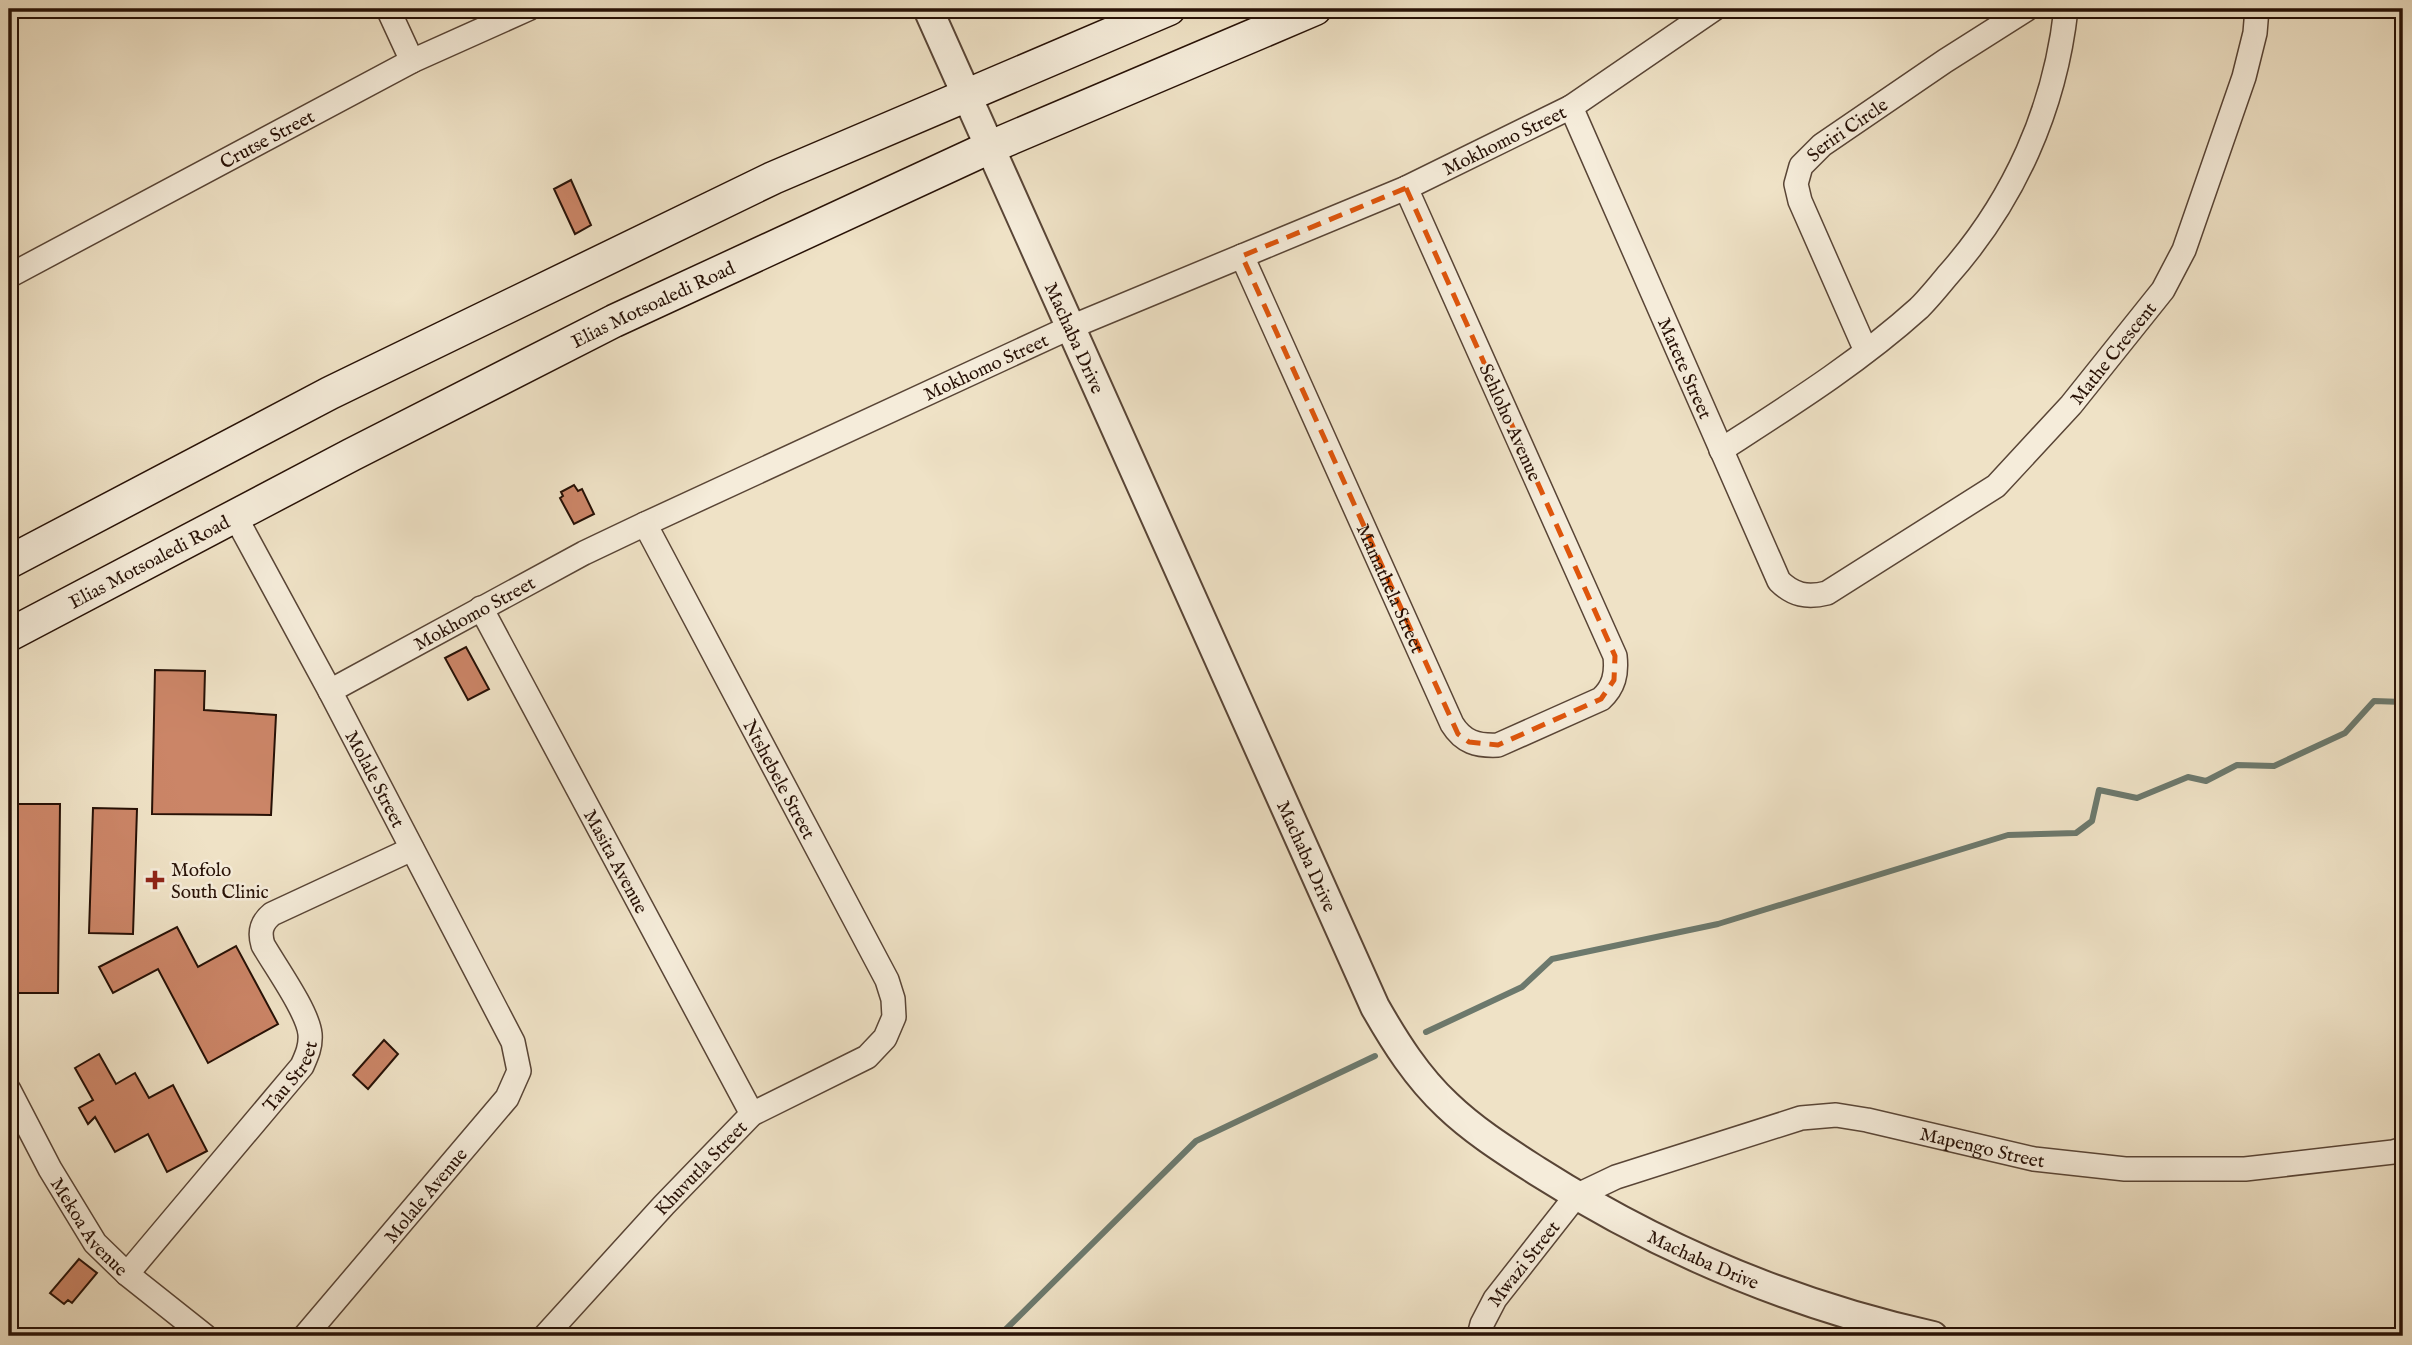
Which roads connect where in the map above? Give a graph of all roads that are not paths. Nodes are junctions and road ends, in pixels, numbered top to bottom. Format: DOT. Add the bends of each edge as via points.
graph roads {
  1 [pos="387,9"];
  2 [pos="528,9"];
  3 [pos="928,9"];
  4 [pos="1169,9"];
  5 [pos="1315,9"];
  6 [pos="1714,9"];
  7 [pos="2027,9"];
  8 [pos="2066,9"];
  9 [pos="2257,9"];
  10 [pos="412,61"];
  11 [pos="965,96"];
  12 [pos="1571,107"];
  13 [pos="988,148"];
  14 [pos="1406,188"];
  15 [pos="1242,256"];
  16 [pos="9,276"];
  17 [pos="1071,327"];
  18 [pos="1866,351"];
  19 [pos="1721,450"];
  20 [pos="236,516"];
  21 [pos="645,524"];
  22 [pos="9,562"];
  23 [pos="1827,593"];
  24 [pos="481,608"];
  25 [pos="9,635"];
  26 [pos="1615,656"];
  27 [pos="330,691"];
  28 [pos="412,849"];
  29 [pos="885,1038"];
  30 [pos="513,1042"];
  31 [pos="9,1090"];
  32 [pos="752,1114"];
  33 [pos="2403,1149"];
  34 [pos="1576,1196"];
  35 [pos="127,1274"];
  36 [pos="205,1336"];
  37 [pos="305,1336"];
  38 [pos="545,1336"];
  39 [pos="1479,1336"];
  40 [pos="1933,1336"];
  1 -- 10 [label="street"];
  2 -- 10 [label="street, Crutse Street"];
  3 -- 11 [label="street, Machaba Drive"];
  4 -- 11 [label="main road"];
  5 -- 13 [label="main road, Elias Motsoaledi Road"];
  6 -- 12 [label="street, Mokhomo Street"];
  7 -- 18 [label="street, Seriri Circle" via="1822,145 1801,166 1796,184 1800,201"];
  8 -- 18 [label="street" via="2048,99 1997,213 1971,250 1920,306"];
  9 -- 23 [label="street, Mathe Crescent" via="2244,77 2184,250 2163,290 2071,405 1996,486"];
  10 -- 16 [label="street, Crutse Street"];
  11 -- 13 [label="street, Machaba Drive"];
  11 -- 22 [label="main road" via="773,178 367,375"];
  12 -- 14 [label="street, Mokhomo Street"];
  12 -- 19 [label="street, Matete Street"];
  13 -- 17 [label="street, Machaba Drive"];
  13 -- 20 [label="main road, Elias Motsoaledi Road" via="614,321"];
  14 -- 15 [label="street, Mokhomo Street"];
  14 -- 26 [label="street, Sehloho Avenue"];
  15 -- 17 [label="street, Mokhomo Street"];
  15 -- 26 [label="street, Mamathela Street" via="1458,734 1469,742 1498,745 1601,699 1614,680"];
  17 -- 21 [label="street, Mokhomo Street"];
  17 -- 34 [label="street, Machaba Drive" via="1393,1039 1446,1105 1491,1142"];
  18 -- 19 [label="street"];
  19 -- 23 [label="street, Matete Street" via="1779,581 1800,595"];
  20 -- 25 [label="main road, Elias Motsoaledi Road"];
  20 -- 27 [label="street, Molale Street"];
  21 -- 24 [label="street, Mokhomo Street"];
  21 -- 29 [label="street, Ntshebele Street" via="887,980 894,1017"];
  24 -- 27 [label="street, Mokhomo Street"];
  24 -- 32 [label="street, Masita Avenue"];
  27 -- 28 [label="street, Molale Street"];
  28 -- 30 [label="street, Molale Street"];
  28 -- 35 [label="street, Tau Street" via="266,919 260,936 263,945 305,1017 310,1048 302,1066"];
  29 -- 32 [label="street, Khuvutla Street" via="867,1057"];
  30 -- 37 [label="street, Molale Avenue" via="519,1071 507,1098"];
  31 -- 35 [label="street, Mekoa Avenue" via="95,1243"];
  32 -- 38 [label="street, Khuvutla Street"];
  33 -- 34 [label="street, Mapengo Street" via="2245,1169 2125,1169 2034,1159 1867,1120 1818,1116 1616,1177"];
  34 -- 39 [label="street, Mwazi Street" via="1495,1299"];
  34 -- 40 [label="street, Machaba Drive" via="1702,1259 1783,1293 1871,1322"];
  35 -- 36 [label="street, Mekoa Avenue"];
}
